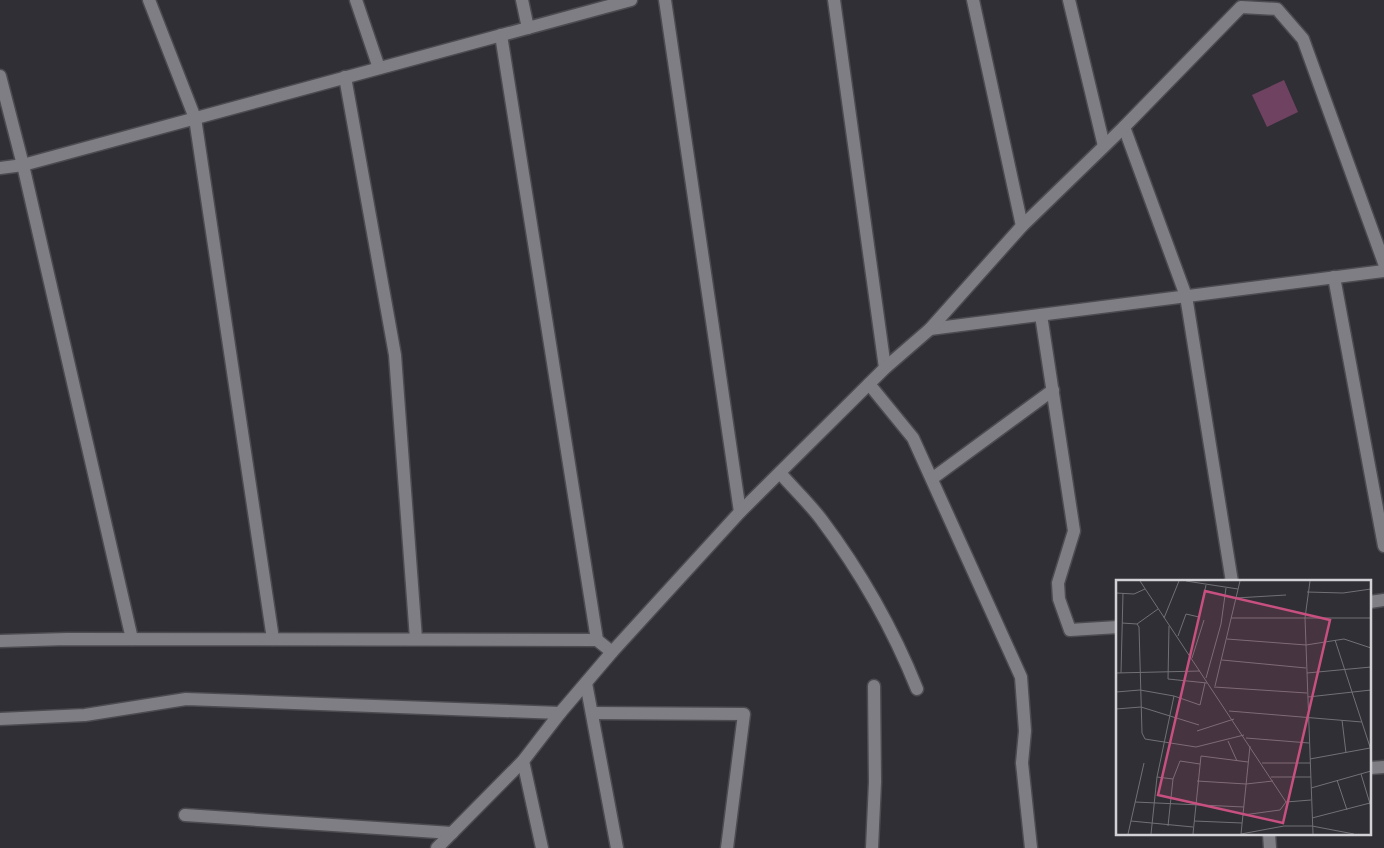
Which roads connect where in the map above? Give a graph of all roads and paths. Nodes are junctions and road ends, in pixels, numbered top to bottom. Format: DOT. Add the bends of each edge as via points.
graph roads {
  1 [pos="149,0"];
  2 [pos="356,0"];
  3 [pos="522,0"];
  4 [pos="631,0"];
  5 [pos="665,0"];
  6 [pos="834,0"];
  7 [pos="973,0"];
  8 [pos="1069,0"];
  9 [pos="1240,4"];
  10 [pos="528,28"];
  11 [pos="501,35"];
  12 [pos="379,68"];
  13 [pos="0,76"];
  14 [pos="345,77"];
  15 [pos="195,118"];
  16 [pos="1124,127"];
  17 [pos="1104,146"];
  18 [pos="23,165"];
  19 [pos="0,168"];
  20 [pos="1022,226"];
  21 [pos="1384,263"];
  22 [pos="1384,271"];
  23 [pos="1334,277"];
  24 [pos="1186,296"];
  25 [pos="1041,315"];
  26 [pos="930,329"];
  27 [pos="885,368"];
  28 [pos="869,384"];
  29 [pos="1053,390"];
  30 [pos="780,472"];
  31 [pos="933,478"];
  32 [pos="740,512"];
  33 [pos="1384,546"];
  34 [pos="1232,580"];
  35 [pos="1116,627"];
  36 [pos="132,639"];
  37 [pos="273,639"];
  38 [pos="416,639"];
  39 [pos="596,640"];
  40 [pos="0,642"];
  41 [pos="612,652"];
  42 [pos="586,683"];
  43 [pos="874,686"];
  44 [pos="917,689"];
  45 [pos="560,713"];
  46 [pos="592,713"];
  47 [pos="0,719"];
  48 [pos="523,761"];
  49 [pos="185,815"];
  50 [pos="452,833"];
  51 [pos="437,848"];
  52 [pos="542,848"];
  53 [pos="617,848"];
  54 [pos="727,848"];
  55 [pos="872,848"];
  56 [pos="1031,848"];
  1 -- 15 [label="street"];
  2 -- 12 [label="street"];
  3 -- 10 [label="street"];
  4 -- 10 [label="street"];
  5 -- 32 [label="street"];
  6 -- 27 [label="street"];
  7 -- 20 [label="street"];
  8 -- 17 [label="street"];
  9 -- 16 [label="street"];
  9 -- 21 [label="street" via="1277,9 1303,39"];
  10 -- 11 [label="street"];
  11 -- 12 [label="street"];
  11 -- 39 [label="street"];
  12 -- 14 [label="street"];
  13 -- 18 [label="street"];
  14 -- 15 [label="street"];
  14 -- 38 [label="street" via="395,355"];
  15 -- 18 [label="street"];
  15 -- 37 [label="street"];
  16 -- 17 [label="street"];
  16 -- 24 [label="street"];
  17 -- 20 [label="street"];
  18 -- 19 [label="street"];
  18 -- 36 [label="street"];
  20 -- 26 [label="street"];
  22 -- 23 [label="street"];
  23 -- 24 [label="street"];
  23 -- 33 [label="street"];
  24 -- 25 [label="street"];
  24 -- 34 [label="street"];
  25 -- 26 [label="street"];
  25 -- 29 [label="street"];
  26 -- 27 [label="street"];
  27 -- 28 [label="street"];
  28 -- 30 [label="street"];
  28 -- 31 [label="street" via="913,438"];
  29 -- 31 [label="street"];
  29 -- 35 [label="street" via="1074,531 1058,583 1059,599 1070,630"];
  30 -- 32 [label="street"];
  30 -- 44 [label="street" via="820,517 858,571 904,656"];
  31 -- 56 [label="street" via="1021,677 1025,731 1022,763"];
  32 -- 41 [label="street"];
  36 -- 37 [label="street"];
  36 -- 40 [label="street"];
  37 -- 38 [label="street"];
  38 -- 39 [label="street"];
  39 -- 41 [label="street"];
  41 -- 42 [label="street"];
  42 -- 45 [label="street"];
  42 -- 46 [label="street"];
  43 -- 55 [label="street"];
  45 -- 47 [label="street" via="186,699 85,715"];
  45 -- 48 [label="street"];
  46 -- 53 [label="street"];
  46 -- 54 [label="street" via="744,714"];
  48 -- 50 [label="street"];
  48 -- 52 [label="street"];
  49 -- 50 [label="street"];
  50 -- 51 [label="street"];
}
